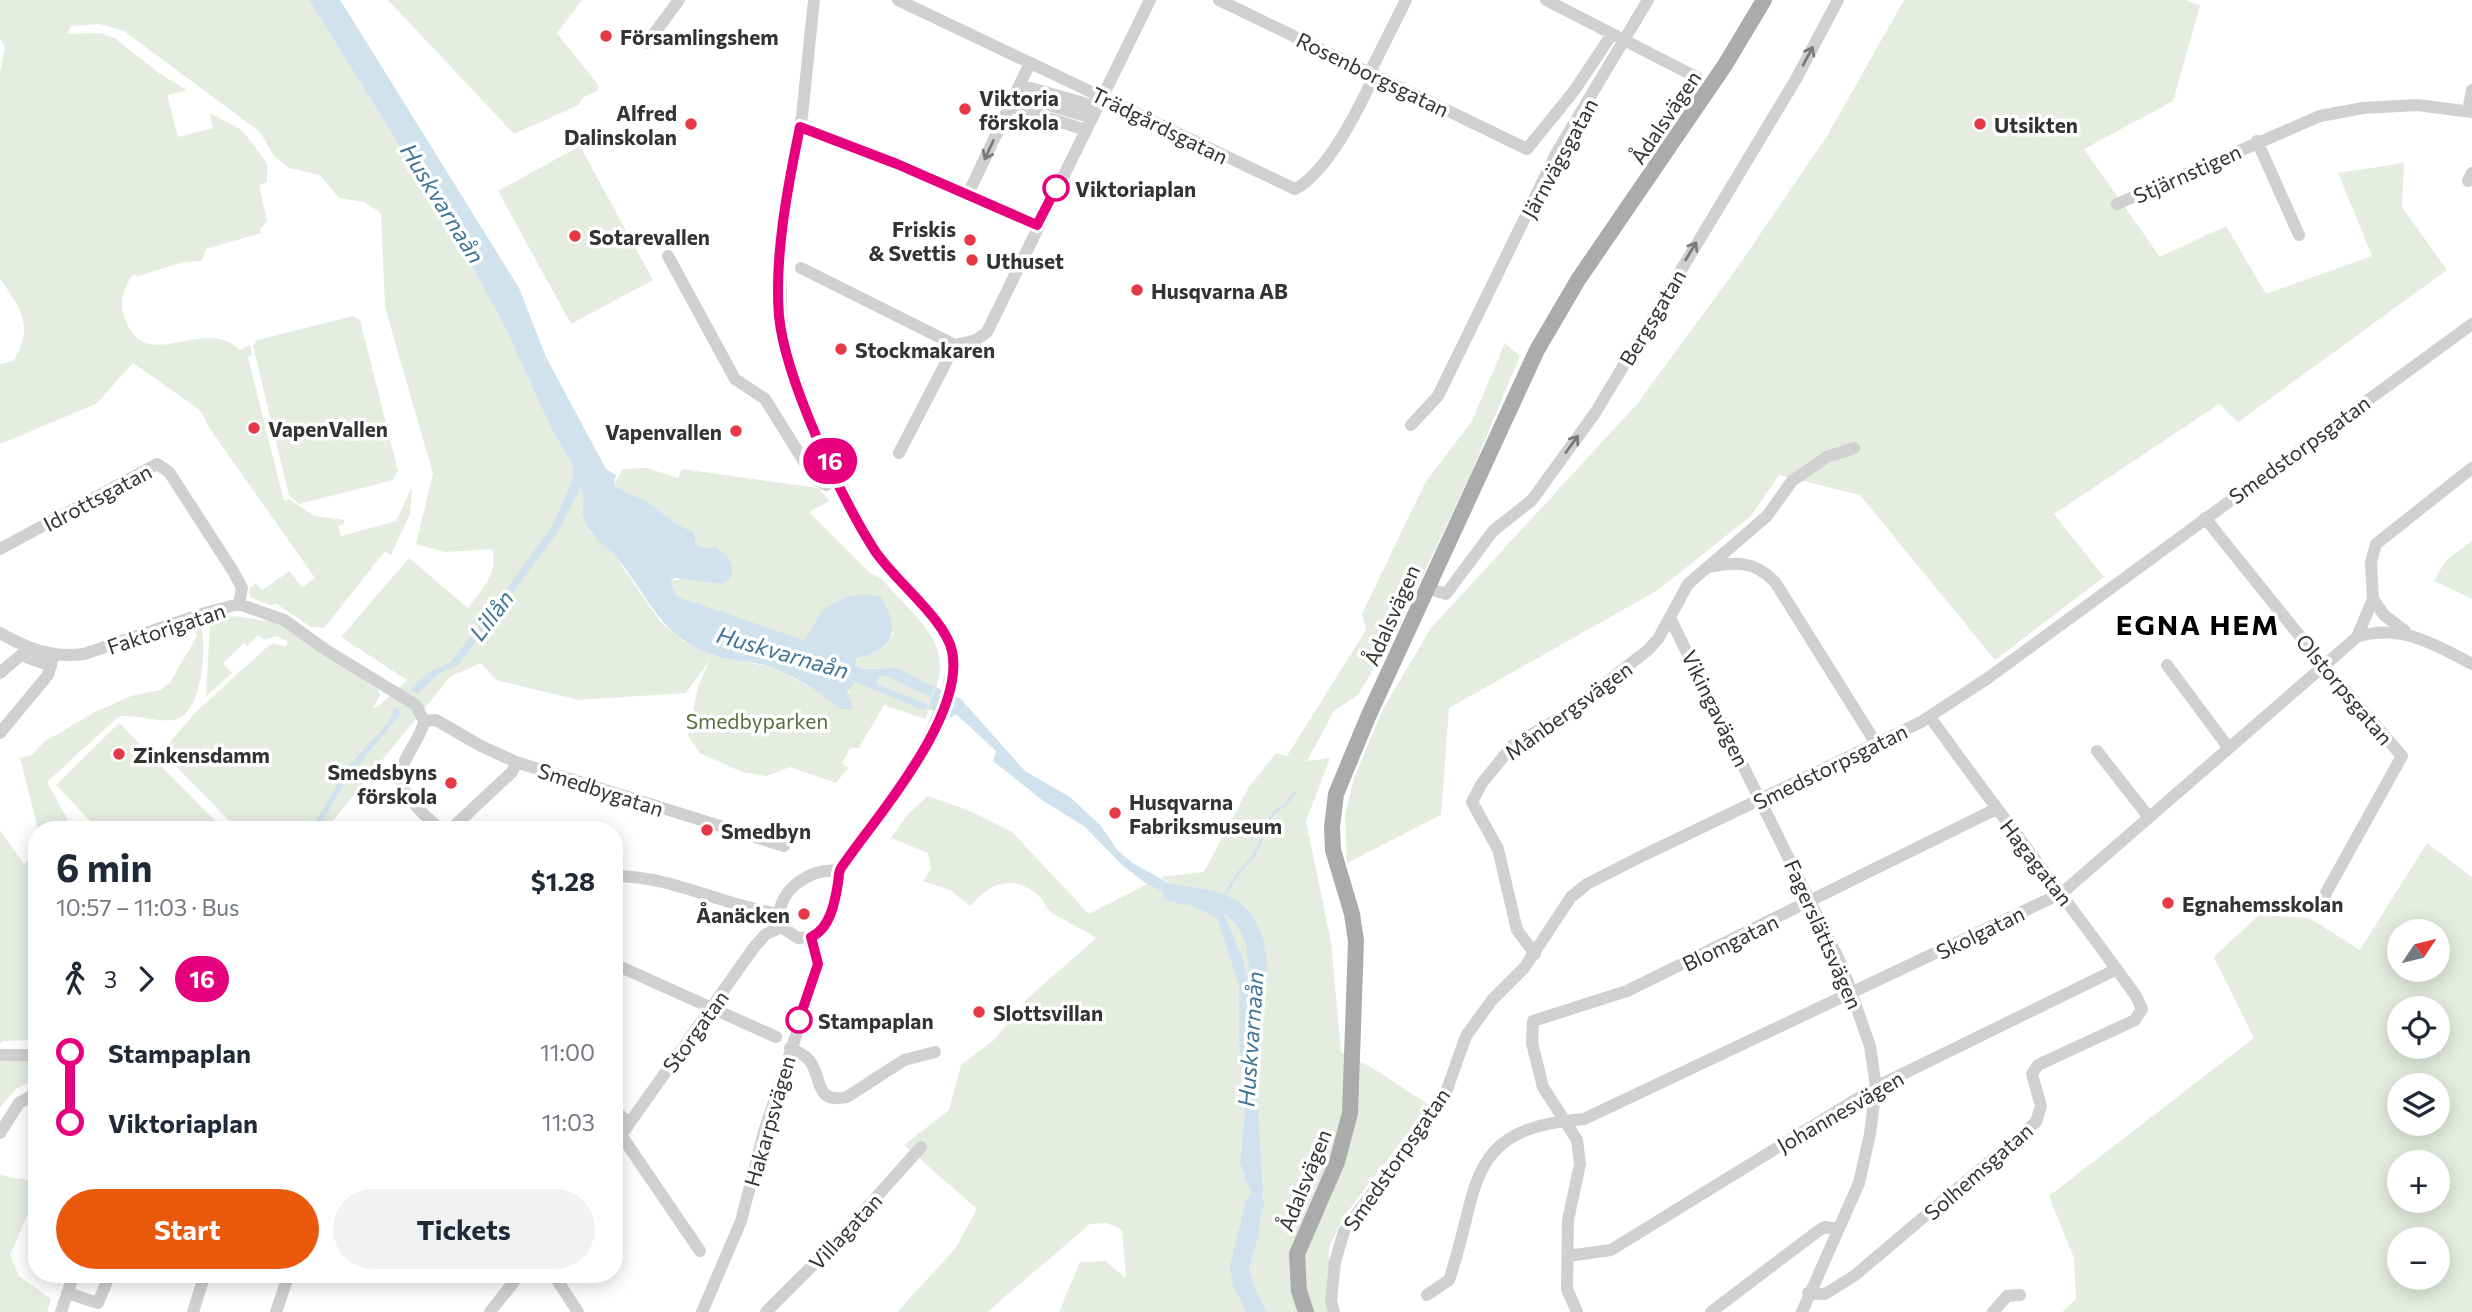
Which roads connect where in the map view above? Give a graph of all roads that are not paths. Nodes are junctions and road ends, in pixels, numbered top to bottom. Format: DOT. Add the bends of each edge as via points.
graph roads {
  1 [pos="679,0"];
  2 [pos="814,0"];
  3 [pos="898,0"];
  4 [pos="1150,0"];
  5 [pos="1219,0"];
  6 [pos="1406,0"];
  7 [pos="1546,0"];
  8 [pos="1648,0"];
  9 [pos="1763,0"];
  10 [pos="1838,0"];
  11 [pos="1612,34"];
  12 [pos="1625,41"];
  13 [pos="647,43"];
  14 [pos="1030,63"];
  15 [pos="1373,73"];
  16 [pos="1698,78"];
  17 [pos="2472,90"];
  18 [pos="1015,95"];
  19 [pos="2470,111"];
  20 [pos="1095,113"];
  21 [pos="800,127"];
  22 [pos="2257,141"];
  23 [pos="968,194"];
  24 [pos="2117,204"];
  25 [pos="1037,225"];
  26 [pos="2299,235"];
  27 [pos="668,256"];
  28 [pos="801,268"];
  29 [pos="2472,324"];
  30 [pos="955,345"];
  31 [pos="1411,425"];
  32 [pos="1854,449"];
  33 [pos="899,453"];
  34 [pos="2472,468"];
  35 [pos="838,480"];
  36 [pos="2205,517"];
  37 [pos="0,550"];
  38 [pos="1707,567"];
  39 [pos="1427,588"];
  40 [pos="2373,600"];
  41 [pos="239,604"];
  42 [pos="1670,618"];
  43 [pos="0,633"];
  44 [pos="2408,634"];
  45 [pos="2357,637"];
  46 [pos="326,650"];
  47 [pos="52,661"];
  48 [pos="2472,664"];
  49 [pos="2167,665"];
  50 [pos="2323,665"];
  51 [pos="0,673"];
  52 [pos="1930,717"];
  53 [pos="424,721"];
  54 [pos="0,733"];
  55 [pos="1877,745"];
  56 [pos="2228,747"];
  57 [pos="2097,751"];
  58 [pos="516,762"];
  59 [pos="1761,799"];
  60 [pos="1996,809"];
  61 [pos="2148,816"];
  62 [pos="433,821"];
  63 [pos="460,821"];
  64 [pos="784,846"];
  65 [pos="838,871"];
  66 [pos="623,877"];
  67 [pos="2062,893"];
  68 [pos="1811,902"];
  69 [pos="2317,909"];
  70 [pos="782,920"];
  71 [pos="811,937"];
  72 [pos="1535,954"];
  73 [pos="623,968"];
  74 [pos="2117,969"];
  75 [pos="1854,993"];
  76 [pos="712,1009"];
  77 [pos="2142,1009"];
  78 [pos="776,1037"];
  79 [pos="790,1048"];
  80 [pos="935,1052"];
  81 [pos="0,1055"];
  82 [pos="28,1055"];
  83 [pos="1876,1087"];
  84 [pos="28,1098"];
  85 [pos="623,1118"];
  86 [pos="1563,1121"];
  87 [pos="629,1122"];
  88 [pos="623,1132"];
  89 [pos="0,1133"];
  90 [pos="623,1147"];
  91 [pos="921,1147"];
  92 [pos="1837,1229"];
  93 [pos="700,1251"];
  94 [pos="1568,1256"];
  95 [pos="71,1283"];
  96 [pos="106,1283"];
  97 [pos="202,1283"];
  98 [pos="286,1283"];
  99 [pos="513,1283"];
  100 [pos="559,1283"];
  101 [pos="67,1293"];
  102 [pos="1808,1293"];
  103 [pos="1427,1295"];
  104 [pos="2020,1296"];
  105 [pos="61,1312"];
  106 [pos="193,1312"];
  107 [pos="276,1312"];
  108 [pos="490,1312"];
  109 [pos="578,1312"];
  110 [pos="702,1312"];
  111 [pos="766,1312"];
  112 [pos="1306,1312"];
  113 [pos="1334,1312"];
  114 [pos="1577,1312"];
  115 [pos="1711,1312"];
  116 [pos="1802,1312"];
  117 [pos="1993,1312"];
  1 -- 13 [label="street"];
  2 -- 21 [label="street"];
  3 -- 14 [label="street, Trädgårdsgatan"];
  4 -- 20 [label="street"];
  5 -- 15 [label="street, Rosenborgsgatan"];
  6 -- 15 [label="street"];
  7 -- 11 [label="street"];
  8 -- 12 [label="street, Järnvägsgatan"];
  9 -- 39 [label="main road, Ådalsvägen" via="1725,65 1578,280 1537,350"];
  39 -- 10 [label="street, Bergsgatan, one-way" via="1446,594 1493,531 1532,500 1595,413 1795,81"];
  11 -- 12 [label="street"];
  11 -- 15 [label="street, Rosenborgsgatan" via="1527,149"];
  12 -- 16 [label="street"];
  12 -- 31 [label="street, Järnvägsgatan" via="1557,152 1438,396"];
  14 -- 18 [label="street"];
  14 -- 20 [label="street, Trädgårdsgatan"];
  15 -- 20 [label="street, Trädgårdsgatan" via="1361,104 1318,170 1295,189"];
  17 -- 19 [label="street"];
  18 -- 20 [label="street"];
  18 -- 20 [label="street"];
  18 -- 23 [label="street, one-way"];
  19 -- 22 [label="street, Stjärnstigen" via="2417,105 2362,108 2320,116"];
  20 -- 25 [label="street"];
  21 -- 23 [label="street"];
  21 -- 35 [label="street" via="780,263 779,318 796,383"];
  22 -- 24 [label="street, Stjärnstigen"];
  22 -- 26 [label="street, Stjärnstigen"];
  23 -- 25 [label="street"];
  25 -- 30 [label="street" via="987,332"];
  27 -- 35 [label="street" via="735,379 765,399 815,479 826,485"];
  28 -- 30 [label="street"];
  29 -- 36 [label="street, Smedstorpsgatan"];
  30 -- 33 [label="street"];
  32 -- 38 [label="street, Månbergsvägen" via="1828,457 1791,481 1767,516"];
  34 -- 40 [label="street, Skolgatan" via="2376,544 2371,562"];
  35 -- 65 [label="street" via="878,555 947,637 953,655 949,688 915,764"];
  36 -- 50 [label="street, Olstorpsgatan"];
  36 -- 52 [label="street, Smedstorpsgatan"];
  37 -- 41 [label="street, Idrottsgatan" via="157,464 169,472 233,570 242,588"];
  38 -- 42 [label="street, Månbergsvägen" via="1688,584"];
  38 -- 55 [label="street" via="1746,563 1769,575"];
  39 -- 112 [label="main road, Ådalsvägen" via="1336,794 1334,850 1356,941 1350,1113 1337,1162 1297,1254 1299,1291"];
  40 -- 44 [label="street"];
  40 -- 45 [label="street, Skolgatan"];
  41 -- 46 [label="street, Faktorigatan" via="284,620"];
  41 -- 47 [label="street, Faktorigatan"];
  42 -- 59 [label="street, Vikingavägen"];
  42 -- 72 [label="street, Månbergsvägen" via="1648,650 1563,716 1513,745 1472,802 1498,849 1517,930"];
  43 -- 47 [label="street, Faktorigatan"];
  44 -- 45 [label="street"];
  44 -- 48 [label="street"];
  45 -- 50 [label="street, Skolgatan"];
  46 -- 53 [label="street, Smedbygatan" via="416,705"];
  47 -- 51 [label="street" via="21,655"];
  47 -- 54 [label="street" via="48,675"];
  49 -- 56 [label="street"];
  50 -- 56 [label="street, Skolgatan"];
  50 -- 69 [label="street, Olstorpsgatan" via="2402,756"];
  52 -- 55 [label="street, Smedstorpsgatan"];
  52 -- 60 [label="street, Hagagatan"];
  53 -- 58 [label="street, Smedbygatan" via="436,720"];
  53 -- 62 [label="street" via="401,780 405,791"];
  55 -- 59 [label="street, Smedstorpsgatan"];
  56 -- 61 [label="street, Skolgatan"];
  57 -- 61 [label="street"];
  58 -- 63 [label="street" via="512,772"];
  58 -- 64 [label="street, Smedbygatan"];
  59 -- 68 [label="street, Fagerslättsvägen"];
  59 -- 72 [label="street, Smedstorpsgatan" via="1587,884 1571,897"];
  60 -- 67 [label="street, Hagagatan"];
  60 -- 68 [label="street, Blomgatan"];
  61 -- 67 [label="street, Skolgatan"];
  65 -- 70 [label="street" via="802,878 782,903"];
  65 -- 71 [label="street" via="827,925"];
  66 -- 70 [label="street" via="695,889"];
  67 -- 74 [label="street, Hagagatan"];
  67 -- 75 [label="street, Skolgatan"];
  68 -- 75 [label="street, Fagerslättsvägen"];
  68 -- 86 [label="street, Blomgatan" via="1627,991 1533,1021 1532,1043 1544,1087"];
  70 -- 71 [label="street" via="798,938"];
  70 -- 76 [label="street, Storgatan" via="761,939"];
  71 -- 79 [label="street, Hakarpsvägen" via="818,964"];
  72 -- 113 [label="street, Smedstorpsgatan" via="1466,1036 1445,1095 1344,1231 1335,1262"];
  73 -- 76 [label="street"];
  74 -- 77 [label="street, Hagagatan"];
  74 -- 83 [label="street, Johannesvägen"];
  75 -- 83 [label="street, Fagerslättsvägen" via="1870,1046"];
  75 -- 86 [label="street, Skolgatan" via="1584,1119"];
  76 -- 78 [label="street"];
  76 -- 87 [label="street, Storgatan"];
  77 -- 102 [label="street, Solhemsgatan" via="2135,1020 2038,1065 2032,1074 2041,1106 2036,1122 1854,1276 1825,1294"];
  79 -- 80 [label="street" via="809,1060 820,1088 836,1100 904,1060"];
  79 -- 110 [label="street, Hakarpsvägen" via="741,1221"];
  81 -- 82 [label="street"];
  83 -- 92 [label="street, Fagerslättsvägen" via="1859,1183"];
  83 -- 94 [label="street, Johannesvägen" via="1611,1250"];
  84 -- 89 [label="street" via="19,1103"];
  85 -- 87 [label="street"];
  86 -- 94 [label="street" via="1577,1140 1580,1164 1568,1220"];
  86 -- 103 [label="street, Skolgatan" via="1514,1136 1483,1165 1474,1181 1449,1280"];
  87 -- 88 [label="street, Storgatan"];
  90 -- 93 [label="street"];
  91 -- 111 [label="street, Villagatan"];
  92 -- 102 [label="street, Fagerslättsvägen"];
  92 -- 115 [label="street" via="1818,1231"];
  94 -- 114 [label="street" via="1567,1289"];
  95 -- 101 [label="street"];
  96 -- 101 [label="street" via="98,1303"];
  97 -- 106 [label="street"];
  98 -- 107 [label="street"];
  99 -- 108 [label="street"];
  100 -- 109 [label="street"];
  101 -- 105 [label="street"];
  102 -- 116 [label="street, Fagerslättsvägen"];
  104 -- 117 [label="street" via="2007,1296"];
}
